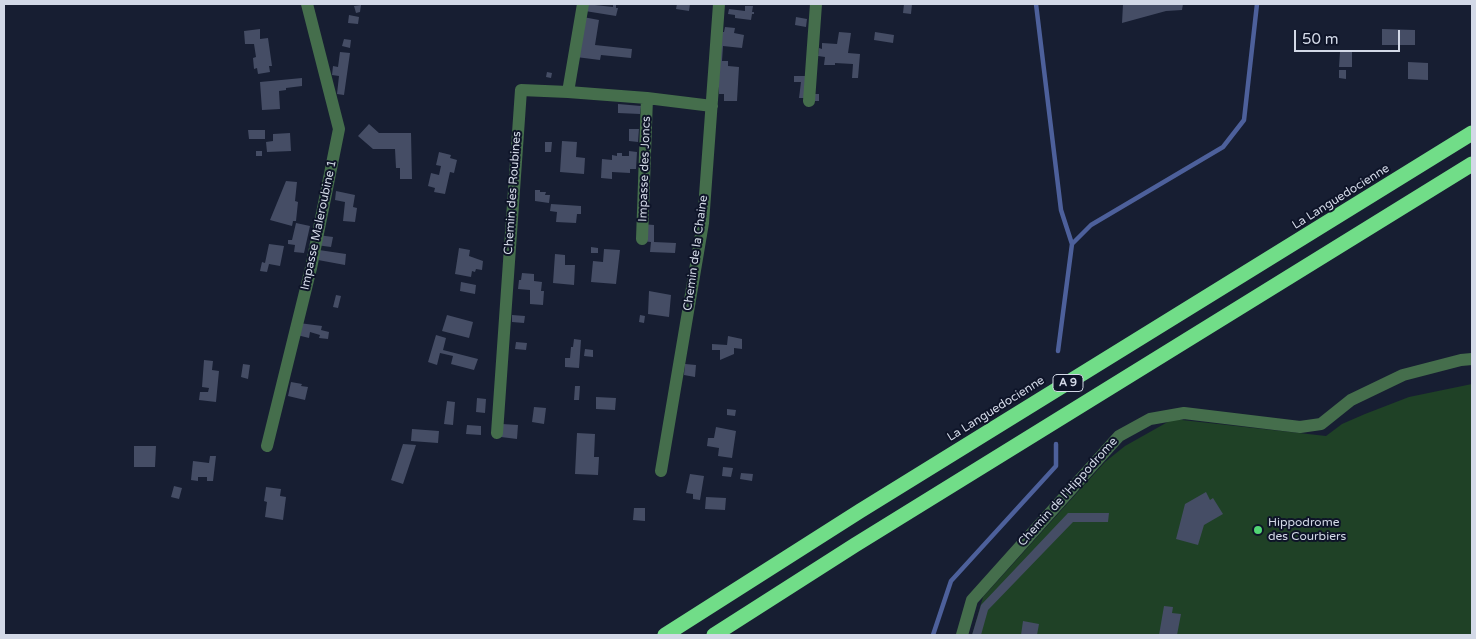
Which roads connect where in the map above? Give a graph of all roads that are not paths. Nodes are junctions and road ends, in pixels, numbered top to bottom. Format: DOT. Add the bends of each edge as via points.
graph roads {
  1 [pos="307,4"];
  2 [pos="583,4"];
  3 [pos="719,4"];
  4 [pos="816,4"];
  5 [pos="568,92"];
  6 [pos="647,98"];
  7 [pos="809,101"];
  8 [pos="712,106"];
  9 [pos="1472,133"];
  10 [pos="1472,164"];
  11 [pos="642,239"];
  12 [pos="1472,359"];
  13 [pos="497,433"];
  14 [pos="267,446"];
  15 [pos="662,471"];
  16 [pos="665,635"];
  17 [pos="714,635"];
  18 [pos="962,635"];
  1 -- 14 [label="street, Impasse Maleroubine 1" via="339,128 311,268"];
  2 -- 5 [label="street"];
  3 -- 8 [label="street, Chemin de la Chaine"];
  4 -- 7 [label="street"];
  5 -- 6 [label="street"];
  5 -- 13 [label="street, Chemin des Roubines" via="520,90"];
  6 -- 8 [label="street"];
  6 -- 11 [label="street, Impasse des Joncs"];
  8 -- 15 [label="street, Chemin de la Chaine" via="703,223"];
  9 -- 16 [label="highway, La Languedocienne / A 9"];
  10 -- 17 [label="highway, A 9"];
  12 -- 18 [label="street, Chemin de l'Hippodrome" via="1404,375 1351,400 1321,424 1300,427 1184,413 1150,419 1119,436 972,600"];
}
